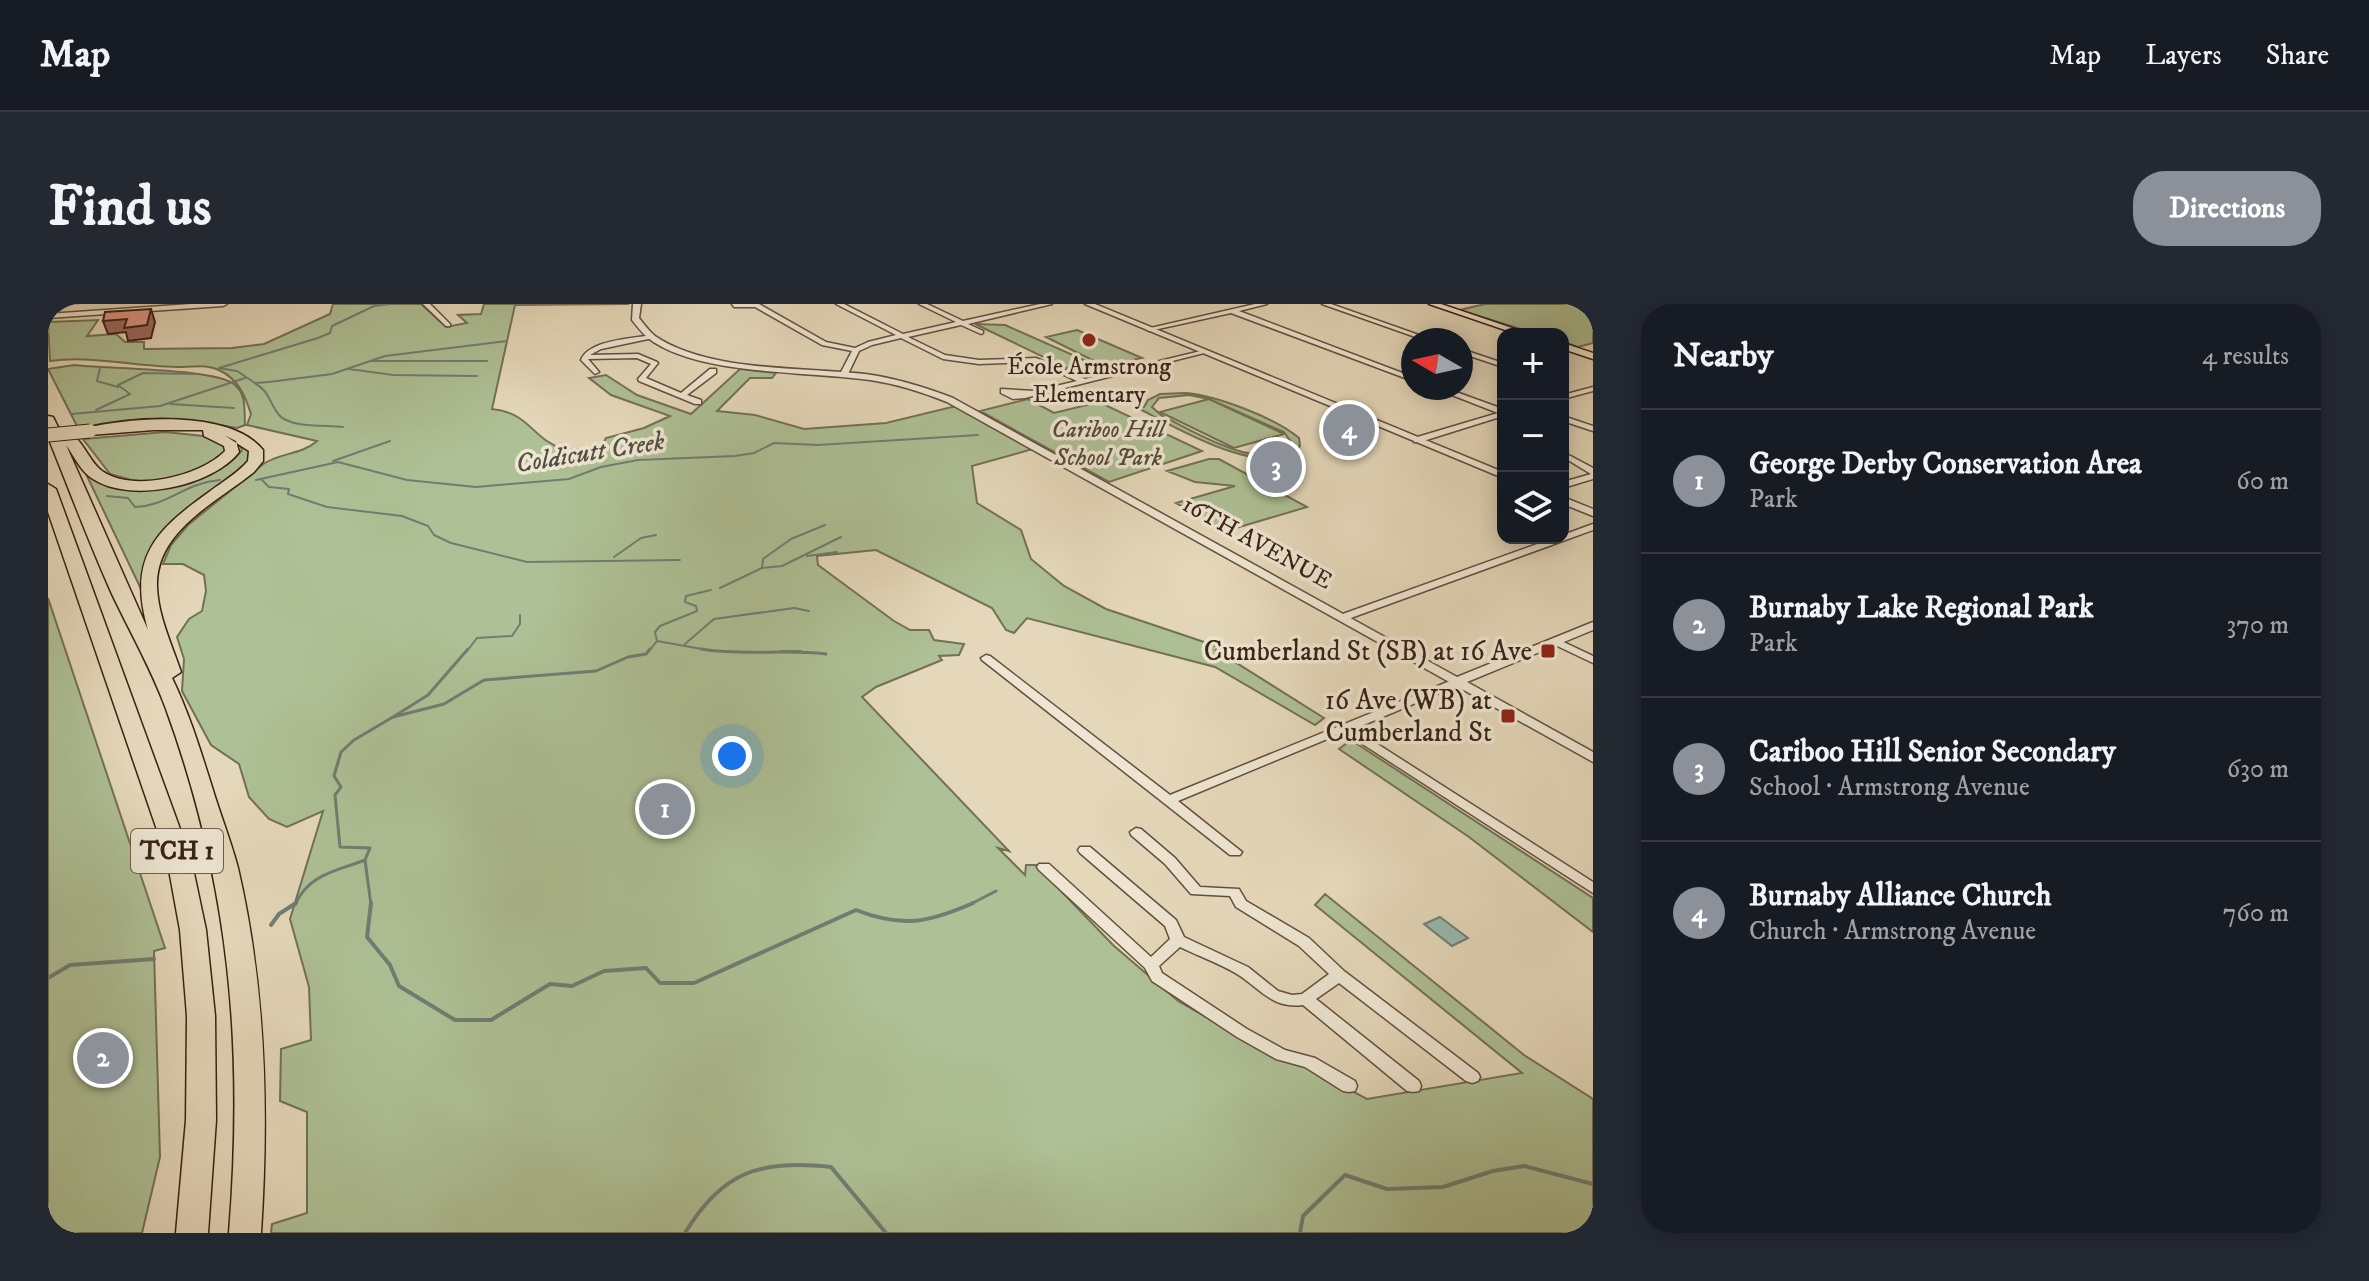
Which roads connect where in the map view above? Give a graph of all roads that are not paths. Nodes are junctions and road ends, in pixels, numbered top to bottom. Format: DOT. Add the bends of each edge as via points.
graph roads {
  1 [pos="223,304"];
  2 [pos="426,304"];
  3 [pos="637,304"];
  4 [pos="839,304"];
  5 [pos="922,304"];
  6 [pos="1005,304"];
  7 [pos="1049,304"];
  8 [pos="1089,304"];
  9 [pos="1264,304"];
  10 [pos="1325,304"];
  11 [pos="1433,304"];
  12 [pos="201,305"];
  13 [pos="734,305"];
  14 [pos="1020,311"];
  15 [pos="1232,311"];
  16 [pos="51,316"];
  17 [pos="962,323"];
  18 [pos="448,325"];
  19 [pos="1507,328"];
  20 [pos="1149,329"];
  21 [pos="1401,330"];
  22 [pos="981,332"];
  23 [pos="900,336"];
  24 [pos="651,337"];
  25 [pos="1569,348"];
  26 [pos="856,350"];
  27 [pos="1205,352"];
  28 [pos="1473,355"];
  29 [pos="1593,356"];
  30 [pos="584,357"];
  31 [pos="1497,363"];
  32 [pos="713,371"];
  33 [pos="595,372"];
  34 [pos="844,374"];
  35 [pos="1401,374"];
  36 [pos="1083,381"];
  37 [pos="1569,388"];
  38 [pos="1593,389"];
  39 [pos="1579,392"];
  40 [pos="1033,393"];
  41 [pos="683,395"];
  42 [pos="1569,395"];
  43 [pos="1469,400"];
  44 [pos="698,402"];
  45 [pos="1497,411"];
  46 [pos="1497,415"];
  47 [pos="1569,420"];
  48 [pos="48,429"];
  49 [pos="1593,429"];
  50 [pos="90,433"];
  51 [pos="1417,440"];
  52 [pos="1569,458"];
  53 [pos="1497,473"];
  54 [pos="1593,474"];
  55 [pos="1569,483"];
  56 [pos="48,489"];
  57 [pos="1569,503"];
  58 [pos="1593,513"];
  59 [pos="1593,527"];
  60 [pos="48,530"];
  61 [pos="73,564"];
  62 [pos="1344,617"];
  63 [pos="1593,626"];
  64 [pos="1555,641"];
  65 [pos="986,658"];
  66 [pos="1593,660"];
  67 [pos="1459,681"];
  68 [pos="176,708"];
  69 [pos="1345,728"];
  70 [pos="1593,758"];
  71 [pos="1170,800"];
  72 [pos="1136,832"];
  73 [pos="1085,850"];
  74 [pos="1235,852"];
  75 [pos="1044,867"];
  76 [pos="1593,888"];
  77 [pos="1178,940"];
  78 [pos="1151,965"];
  79 [pos="1339,975"];
  80 [pos="1306,999"];
  81 [pos="1472,1077"];
  82 [pos="1349,1086"];
  83 [pos="1413,1086"];
  84 [pos="192,1233"];
  85 [pos="245,1233"];
  1 -- 12 [label="street"];
  2 -- 18 [label="street"];
  3 -- 24 [label="street" via="635,318"];
  4 -- 23 [label="street"];
  5 -- 17 [label="street"];
  6 -- 14 [label="street"];
  7 -- 14 [label="street"];
  8 -- 20 [label="street"];
  9 -- 15 [label="street"];
  10 -- 21 [label="street"];
  11 -- 19 [label="main road"];
  12 -- 16 [label="street"];
  13 -- 26 [label="street" via="756,305 824,344"];
  14 -- 17 [label="street"];
  15 -- 20 [label="street"];
  15 -- 35 [label="street"];
  17 -- 22 [label="street"];
  17 -- 23 [label="street"];
  20 -- 27 [label="street"];
  23 -- 26 [label="street"];
  23 -- 36 [label="street" via="943,357 945,365 1036,360"];
  24 -- 30 [label="street" via="599,347"];
  24 -- 34 [label="street, 16TH AVENUE" via="720,362"];
  25 -- 29 [label="main road"];
  26 -- 34 [label="street"];
  27 -- 36 [label="street"];
  27 -- 51 [label="street"];
  28 -- 31 [label="street"];
  30 -- 33 [label="street"];
  30 -- 41 [label="street" via="642,357 655,363 642,379"];
  32 -- 41 [label="street"];
  34 -- 62 [label="street, 16TH AVENUE" via="915,387 958,404"];
  36 -- 40 [label="street"];
  37 -- 39 [label="street"];
  38 -- 39 [label="street"];
  39 -- 42 [label="street"];
  41 -- 44 [label="street"];
  43 -- 45 [label="street"];
  46 -- 51 [label="street"];
  47 -- 49 [label="street"];
  48 -- 50 [label="highway, bridge"];
  48 -- 50 [label="highway" via="68,437 95,473 118,483 155,484 190,477 215,468 232,452 221,437 197,431"];
  48 -- 68 [label="highway, TCH 1"];
  50 -- 68 [label="highway" via="215,428 235,433 256,450 249,469 174,529 150,566 148,588"];
  51 -- 53 [label="street"];
  52 -- 54 [label="street"];
  54 -- 55 [label="street"];
  56 -- 61 [label="highway, TCH 1"];
  57 -- 58 [label="street"];
  59 -- 62 [label="street"];
  60 -- 61 [label="highway"];
  61 -- 84 [label="highway, TCH 1" via="179,859 193,930 201,1120"];
  62 -- 67 [label="street, 16TH AVENUE"];
  63 -- 64 [label="street"];
  64 -- 66 [label="street"];
  64 -- 67 [label="street"];
  65 -- 71 [label="street"];
  67 -- 69 [label="street"];
  67 -- 70 [label="street, 16TH AVENUE"];
  68 -- 85 [label="highway, TCH 1" via="225,866 239,938 250,1043"];
  69 -- 71 [label="street"];
  69 -- 76 [label="street"];
  71 -- 74 [label="street"];
  72 -- 79 [label="street" via="1196,891 1234,892 1241,904 1304,942"];
  73 -- 77 [label="street" via="1171,923"];
  75 -- 78 [label="street"];
  77 -- 78 [label="street"];
  77 -- 80 [label="street" via="1243,971 1273,995"];
  78 -- 82 [label="street" via="1157,977 1242,1033"];
  79 -- 80 [label="street"];
  79 -- 81 [label="street"];
  80 -- 83 [label="street"];
}
